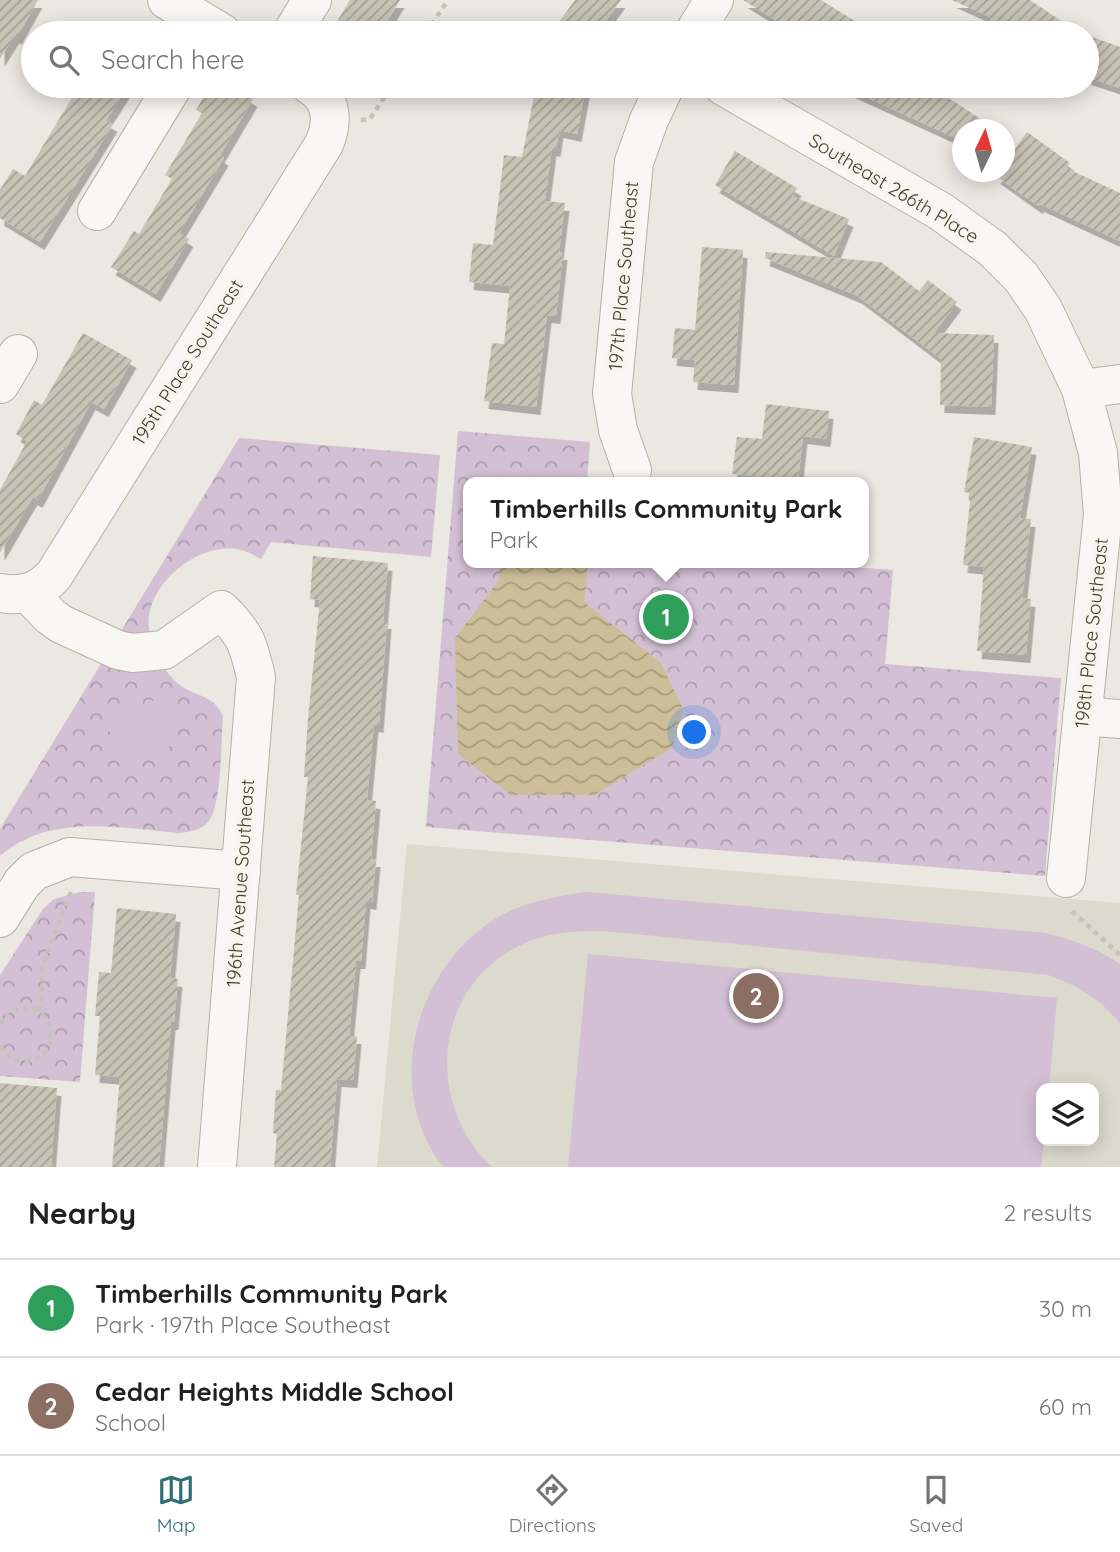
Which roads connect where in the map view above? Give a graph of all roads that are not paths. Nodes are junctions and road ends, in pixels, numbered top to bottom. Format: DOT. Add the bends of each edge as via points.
graph roads {
  1 [pos="167,0"];
  2 [pos="312,0"];
  3 [pos="714,0"];
  4 [pos="197,21"];
  5 [pos="299,21"];
  6 [pos="701,21"];
  7 [pos="166,98"];
  8 [pos="325,98"];
  9 [pos="659,98"];
  10 [pos="744,98"];
  11 [pos="97,211"];
  12 [pos="1120,384"];
  13 [pos="1082,389"];
  14 [pos="632,470"];
  15 [pos="14,593"];
  16 [pos="1082,716"];
  17 [pos="1120,719"];
  18 [pos="241,872"];
  19 [pos="1066,878"];
  20 [pos="0,918"];
  21 [pos="217,1167"];
  1 -- 4 [label="street"];
  2 -- 5 [label="street"];
  3 -- 6 [label="street"];
  7 -- 11 [label="street"];
  8 -- 15 [label="street, 195th Place Southeast" via="329,131 324,145 54,575 44,586"];
  9 -- 14 [label="street, 197th Place Southeast" via="634,162 612,394"];
  10 -- 13 [label="street, Southeast 266th Place" via="940,211 993,248 1043,309"];
  12 -- 13 [label="street"];
  13 -- 16 [label="street, 198th Place Southeast" via="1097,453 1103,514"];
  15 -- 18 [label="street, 196th Avenue Southeast" via="61,624 132,653 164,650 221,610 234,623 247,642 256,677"];
  16 -- 17 [label="street"];
  16 -- 19 [label="street, 198th Place Southeast"];
  18 -- 20 [label="street" via="60,860 34,871"];
  18 -- 21 [label="street, 196th Avenue Southeast"];
}
